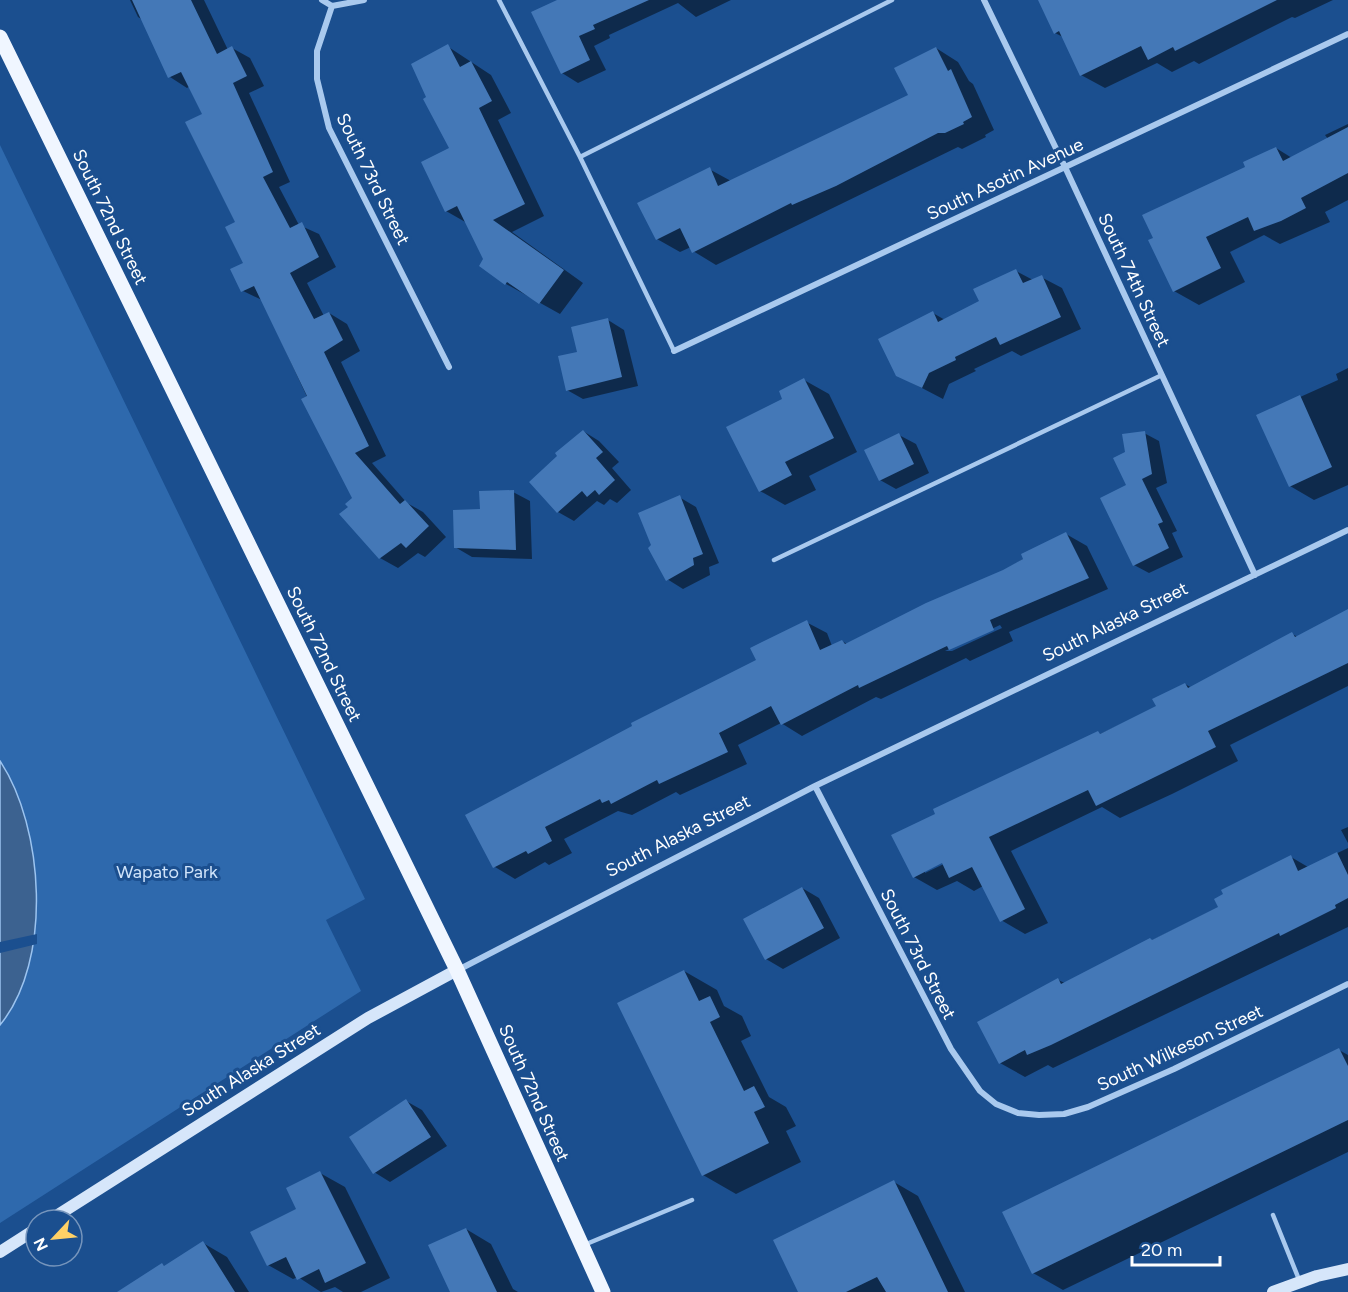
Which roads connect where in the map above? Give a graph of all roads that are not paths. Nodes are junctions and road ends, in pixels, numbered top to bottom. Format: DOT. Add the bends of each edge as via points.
graph roads {
  1 [pos="322,0"];
  2 [pos="364,0"];
  3 [pos="499,0"];
  4 [pos="892,0"];
  5 [pos="984,0"];
  6 [pos="332,6"];
  7 [pos="1348,34"];
  8 [pos="0,39"];
  9 [pos="580,157"];
  10 [pos="1065,167"];
  11 [pos="674,351"];
  12 [pos="448,368"];
  13 [pos="1162,375"];
  14 [pos="1348,530"];
  15 [pos="774,560"];
  16 [pos="1255,575"];
  17 [pos="815,786"];
  18 [pos="457,970"];
  19 [pos="1348,984"];
  20 [pos="1018,1113"];
  21 [pos="692,1200"];
  22 [pos="69,1208"];
  23 [pos="1273,1215"];
  24 [pos="24,1237"];
  25 [pos="582,1245"];
  26 [pos="0,1252"];
  27 [pos="1348,1269"];
  28 [pos="1300,1282"];
  29 [pos="603,1292"];
  30 [pos="1273,1292"];
  1 -- 6 [label="street"];
  2 -- 6 [label="street"];
  3 -- 9 [label="lane"];
  4 -- 9 [label="lane"];
  5 -- 10 [label="street, South 74th Street"];
  6 -- 12 [label="street, South 73rd Street" via="317,51 317,79 329,128"];
  7 -- 10 [label="street, South Asotin Avenue"];
  8 -- 18 [label="main road, South 72nd Street"];
  9 -- 11 [label="lane"];
  10 -- 11 [label="street, South Asotin Avenue"];
  10 -- 13 [label="street, South 74th Street"];
  13 -- 15 [label="lane"];
  13 -- 16 [label="street, South 74th Street"];
  14 -- 16 [label="street, South Alaska Street"];
  16 -- 17 [label="street, South Alaska Street"];
  17 -- 18 [label="street, South Alaska Street"];
  17 -- 20 [label="street, South 73rd Street" via="956,1058 980,1091 996,1104"];
  18 -- 22 [label="street, South Alaska Street" via="368,1018"];
  18 -- 25 [label="main road, South 72nd Street"];
  19 -- 20 [label="street, South Wilkeson Street" via="1088,1107 1064,1114"];
  21 -- 25 [label="lane"];
  23 -- 28 [label="lane"];
  24 -- 26 [label="street"];
  25 -- 29 [label="main road, South 72nd Street"];
  27 -- 28 [label="street"];
  28 -- 30 [label="street"];
}
